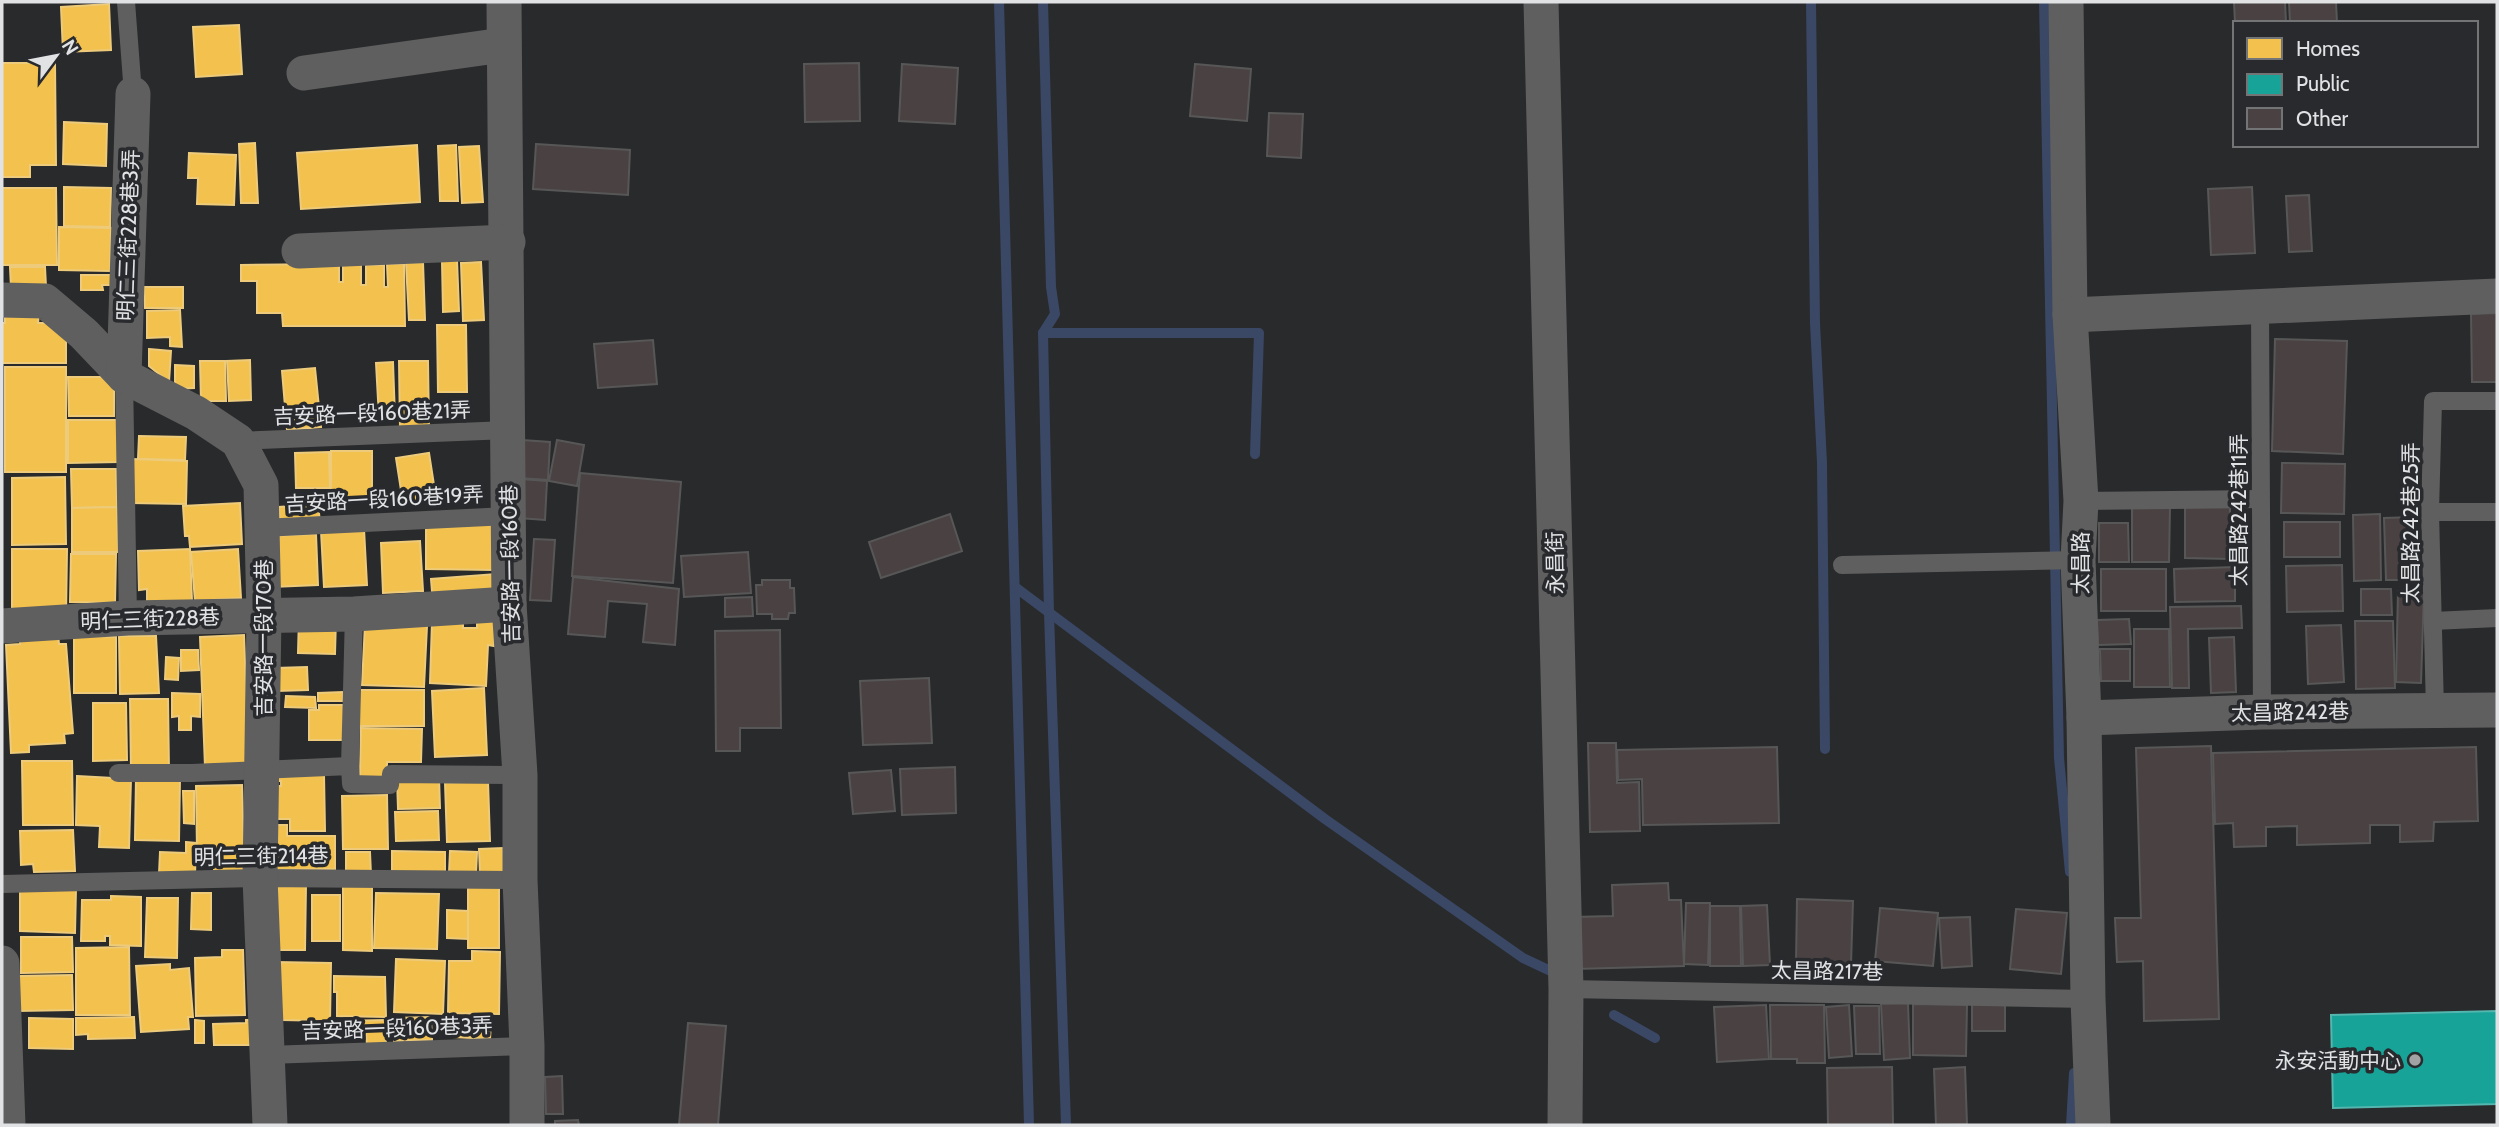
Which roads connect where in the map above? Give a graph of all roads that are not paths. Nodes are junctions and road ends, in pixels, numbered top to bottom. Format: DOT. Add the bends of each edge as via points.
graph roads {
  1 [pos="126,2"];
  2 [pos="504,2"];
  3 [pos="1541,2"];
  4 [pos="2066,2"];
  5 [pos="503,46"];
  6 [pos="304,73"];
  7 [pos="133,94"];
  8 [pos="508,242"];
  9 [pos="299,251"];
  10 [pos="2497,296"];
  11 [pos="2,300"];
  12 [pos="2260,307"];
  13 [pos="2070,314"];
  14 [pos="124,376"];
  15 [pos="2497,401"];
  16 [pos="508,430"];
  17 [pos="238,440"];
  18 [pos="2260,499"];
  19 [pos="2081,501"];
  20 [pos="2430,512"];
  21 [pos="2497,512"];
  22 [pos="508,516"];
  23 [pos="262,528"];
  24 [pos="2078,560"];
  25 [pos="1842,565"];
  26 [pos="509,604"];
  27 [pos="354,614"];
  28 [pos="264,616"];
  29 [pos="128,618"];
  30 [pos="2497,618"];
  31 [pos="2433,621"];
  32 [pos="2,626"];
  33 [pos="2435,710"];
  34 [pos="2497,710"];
  35 [pos="2262,712"];
  36 [pos="2084,718"];
  37 [pos="350,766"];
  38 [pos="263,770"];
  39 [pos="118,773"];
  40 [pos="520,775"];
  41 [pos="260,878"];
  42 [pos="520,880"];
  43 [pos="2,884"];
  44 [pos="2,963"];
  45 [pos="1566,989"];
  46 [pos="2088,999"];
  47 [pos="527,1046"];
  48 [pos="268,1055"];
  49 [pos="8,1125"];
  50 [pos="270,1125"];
  51 [pos="527,1125"];
  52 [pos="1565,1125"];
  53 [pos="2093,1125"];
  1 -- 7 [label="lane"];
  2 -- 5 [label="street, 吉安路一段160巷"];
  3 -- 45 [label="street, 永昌街"];
  4 -- 13 [label="street, 太昌路"];
  5 -- 6 [label="street"];
  5 -- 8 [label="street, 吉安路一段160巷"];
  7 -- 14 [label="street, 明仁三街228巷3弄"];
  8 -- 9 [label="street"];
  8 -- 16 [label="street, 吉安路一段160巷"];
  10 -- 12 [label="street"];
  11 -- 14 [label="street" via="45,301"];
  12 -- 13 [label="street"];
  12 -- 18 [label="lane, 太昌路242巷11弄"];
  13 -- 19 [label="street, 太昌路"];
  14 -- 17 [label="street"];
  14 -- 29 [label="lane"];
  15 -- 20 [label="lane, 太昌路242巷25弄" via="2433,401"];
  16 -- 17 [label="lane, 吉安路一段160巷21弄"];
  16 -- 22 [label="street, 吉安路一段160巷"];
  17 -- 23 [label="street, 吉安路一段170巷" via="261,485"];
  18 -- 19 [label="lane"];
  18 -- 35 [label="lane, 太昌路242巷11弄"];
  19 -- 24 [label="street, 太昌路"];
  20 -- 21 [label="lane"];
  20 -- 31 [label="lane, 太昌路242巷25弄"];
  22 -- 23 [label="lane, 吉安路一段160巷19弄"];
  22 -- 26 [label="street, 吉安路一段160巷"];
  23 -- 28 [label="street, 吉安路一段170巷"];
  24 -- 25 [label="lane"];
  24 -- 36 [label="street, 太昌路"];
  26 -- 27 [label="street, 明仁三街228巷"];
  26 -- 40 [label="street, 吉安路一段160巷"];
  27 -- 28 [label="street, 明仁三街228巷"];
  27 -- 37 [label="lane"];
  28 -- 29 [label="street, 明仁三街228巷"];
  28 -- 38 [label="street, 吉安路一段170巷"];
  29 -- 32 [label="street, 明仁三街228巷"];
  30 -- 31 [label="lane"];
  31 -- 33 [label="lane, 太昌路242巷25弄"];
  33 -- 34 [label="street, 太昌路242巷"];
  33 -- 35 [label="street, 太昌路242巷"];
  35 -- 36 [label="street, 太昌路242巷"];
  36 -- 46 [label="street, 太昌路"];
  37 -- 38 [label="lane"];
  37 -- 40 [label="lane" via="351,784 390,785 391,774"];
  38 -- 39 [label="lane"];
  38 -- 41 [label="street, 吉安路一段170巷"];
  40 -- 42 [label="street, 吉安路一段160巷"];
  41 -- 42 [label="lane, 明仁三街214巷"];
  41 -- 43 [label="lane, 明仁三街214巷"];
  41 -- 48 [label="street, 吉安路一段170巷"];
  42 -- 47 [label="street, 吉安路一段160巷"];
  44 -- 49 [label="street"];
  45 -- 46 [label="lane, 太昌路217巷"];
  45 -- 52 [label="street, 永昌街"];
  46 -- 53 [label="street, 太昌路"];
  47 -- 48 [label="lane, 吉安路一段160巷3弄"];
  47 -- 51 [label="street, 吉安路一段160巷"];
  48 -- 50 [label="street, 吉安路一段170巷"];
}
